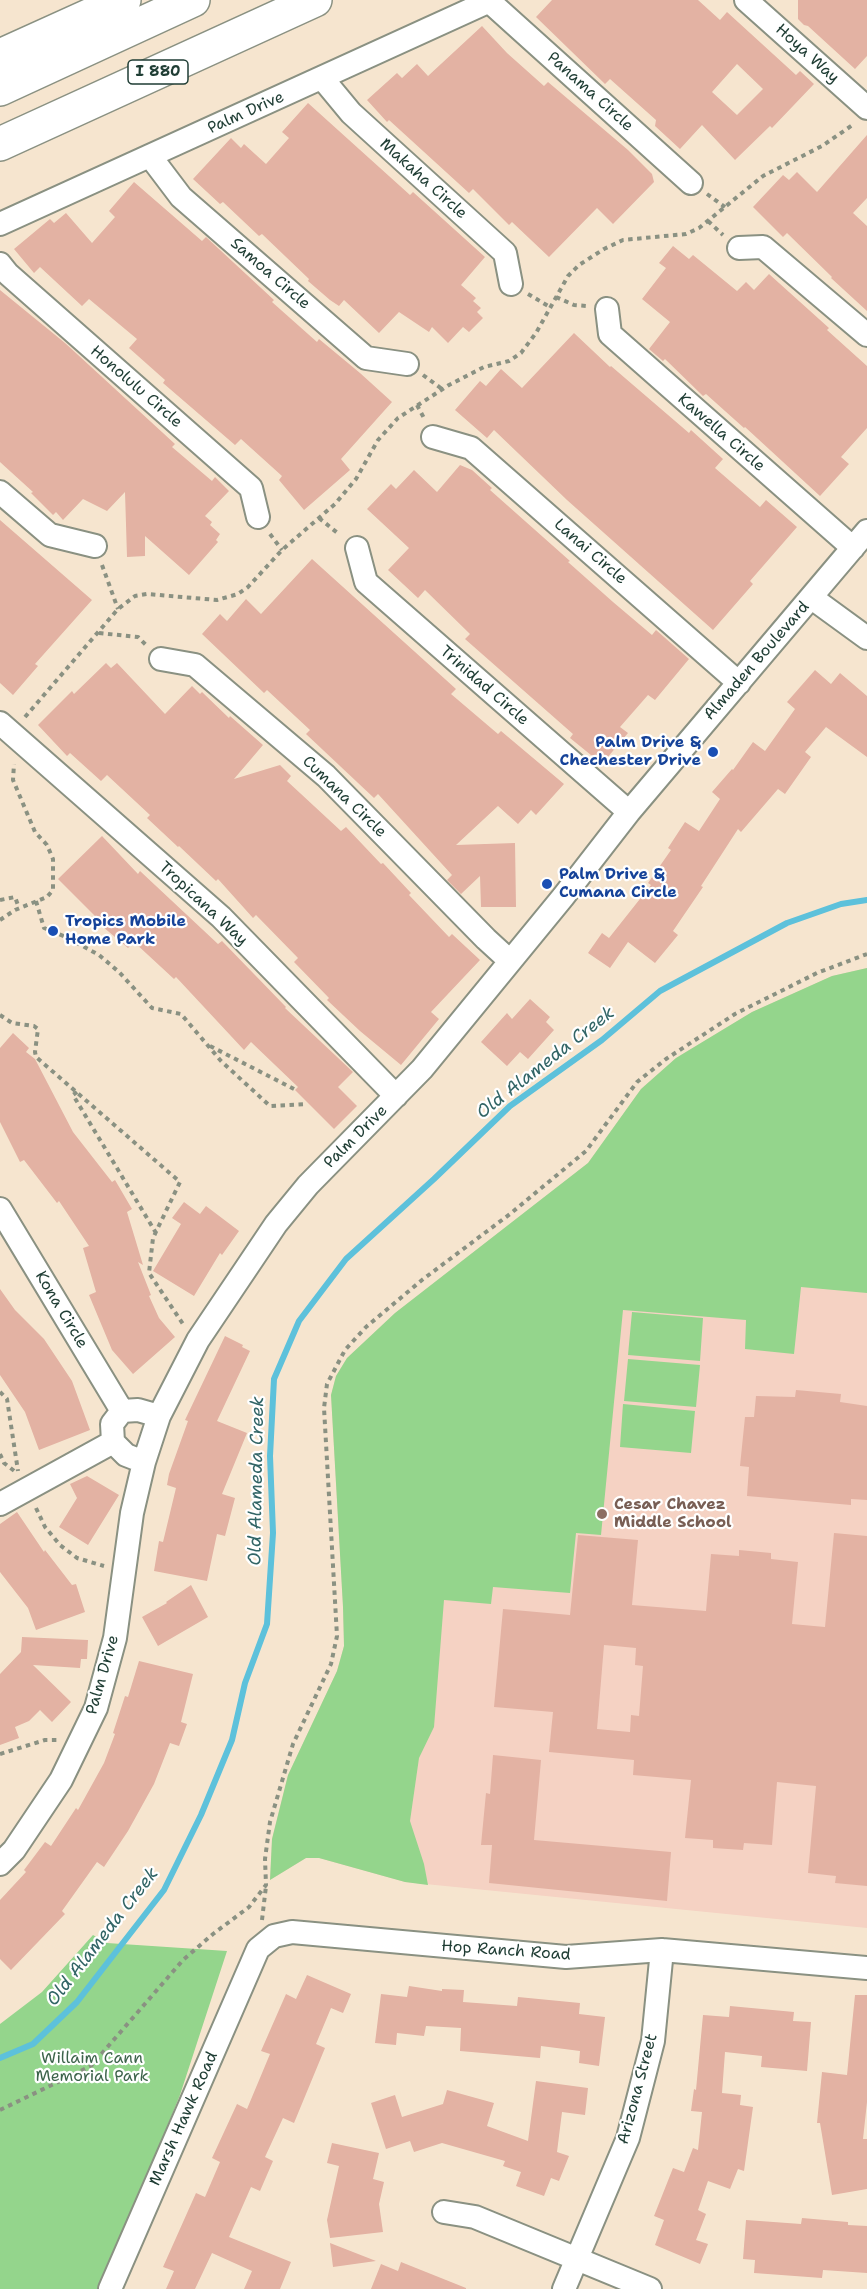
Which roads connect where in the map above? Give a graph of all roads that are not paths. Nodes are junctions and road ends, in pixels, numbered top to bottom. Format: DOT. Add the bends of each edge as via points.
graph roads {
  1 [pos="124,0"];
  2 [pos="194,0"];
  3 [pos="315,0"];
  4 [pos="746,0"];
  5 [pos="490,1"];
  6 [pos="0,56"];
  7 [pos="322,78"];
  8 [pos="0,89"];
  9 [pos="867,108"];
  10 [pos="0,144"];
  11 [pos="150,156"];
  12 [pos="691,183"];
  13 [pos="0,224"];
  14 [pos="739,248"];
  15 [pos="0,264"];
  16 [pos="511,284"];
  17 [pos="606,309"];
  18 [pos="867,335"];
  19 [pos="407,364"];
  20 [pos="433,437"];
  21 [pos="0,492"];
  22 [pos="258,517"];
  23 [pos="860,539"];
  24 [pos="95,546"];
  25 [pos="357,548"];
  26 [pos="812,598"];
  27 [pos="867,638"];
  28 [pos="161,659"];
  29 [pos="739,683"];
  30 [pos="0,723"];
  31 [pos="629,812"];
  32 [pos="580,876"];
  33 [pos="510,961"];
  34 [pos="396,1096"];
  35 [pos="0,1209"];
  36 [pos="122,1411"];
  37 [pos="159,1416"];
  38 [pos="113,1442"];
  39 [pos="144,1462"];
  40 [pos="0,1504"];
  41 [pos="0,1864"];
  42 [pos="258,1949"];
  43 [pos="662,1950"];
  44 [pos="867,1968"];
  45 [pos="444,2212"];
  46 [pos="577,2258"];
  47 [pos="110,2289"];
  48 [pos="564,2289"];
  49 [pos="650,2289"];
  1 -- 6 [label="highway"];
  2 -- 8 [label="highway"];
  3 -- 10 [label="highway, I 880"];
  4 -- 9 [label="street, Hoya Way"];
  5 -- 7 [label="street, Palm Drive"];
  5 -- 12 [label="street, Panama Circle"];
  7 -- 11 [label="street, Palm Drive"];
  7 -- 16 [label="street, Makaha Circle" via="351,113 505,254"];
  11 -- 13 [label="street, Palm Drive"];
  11 -- 19 [label="street, Samoa Circle" via="181,197 366,358"];
  14 -- 18 [label="street" via="764,247"];
  15 -- 22 [label="street, Honolulu Circle" via="250,488"];
  17 -- 23 [label="street, Kawella Circle" via="610,334"];
  20 -- 29 [label="street, Lanai Circle" via="471,448"];
  21 -- 24 [label="street" via="50,535"];
  23 -- 26 [label="street, Almaden Boulevard"];
  25 -- 31 [label="street, Trinidad Circle" via="366,582"];
  26 -- 27 [label="street"];
  26 -- 29 [label="street, Almaden Boulevard"];
  28 -- 33 [label="street, Cumana Circle" via="195,665 326,777"];
  29 -- 31 [label="street, Almaden Boulevard"];
  30 -- 34 [label="street, Tropicana Way" via="221,917"];
  31 -- 32 [label="street, Almaden Boulevard"];
  32 -- 33 [label="street, Palm Drive"];
  33 -- 34 [label="street, Palm Drive"];
  34 -- 37 [label="street, Palm Drive" via="308,1185 283,1216 201,1337"];
  35 -- 36 [label="street, Kona Circle"];
  36 -- 37 [label="street" via="138,1410"];
  36 -- 38 [label="street" via="112,1424"];
  37 -- 39 [label="street, Palm Drive"];
  38 -- 39 [label="street" via="126,1455"];
  38 -- 40 [label="street" via="23,1482"];
  39 -- 41 [label="street, Palm Drive" via="132,1513 115,1638 96,1708 61,1780 14,1850"];
  42 -- 43 [label="street, Hop Ranch Road" via="274,1936 292,1932 566,1957"];
  42 -- 47 [label="street, Marsh Hawk Road"];
  43 -- 44 [label="street, Hop Ranch Road"];
  43 -- 46 [label="street, Arizona Street" via="653,2041 628,2138"];
  45 -- 46 [label="street" via="475,2217"];
  46 -- 48 [label="street, Arizona Street"];
  46 -- 49 [label="street"];
}
